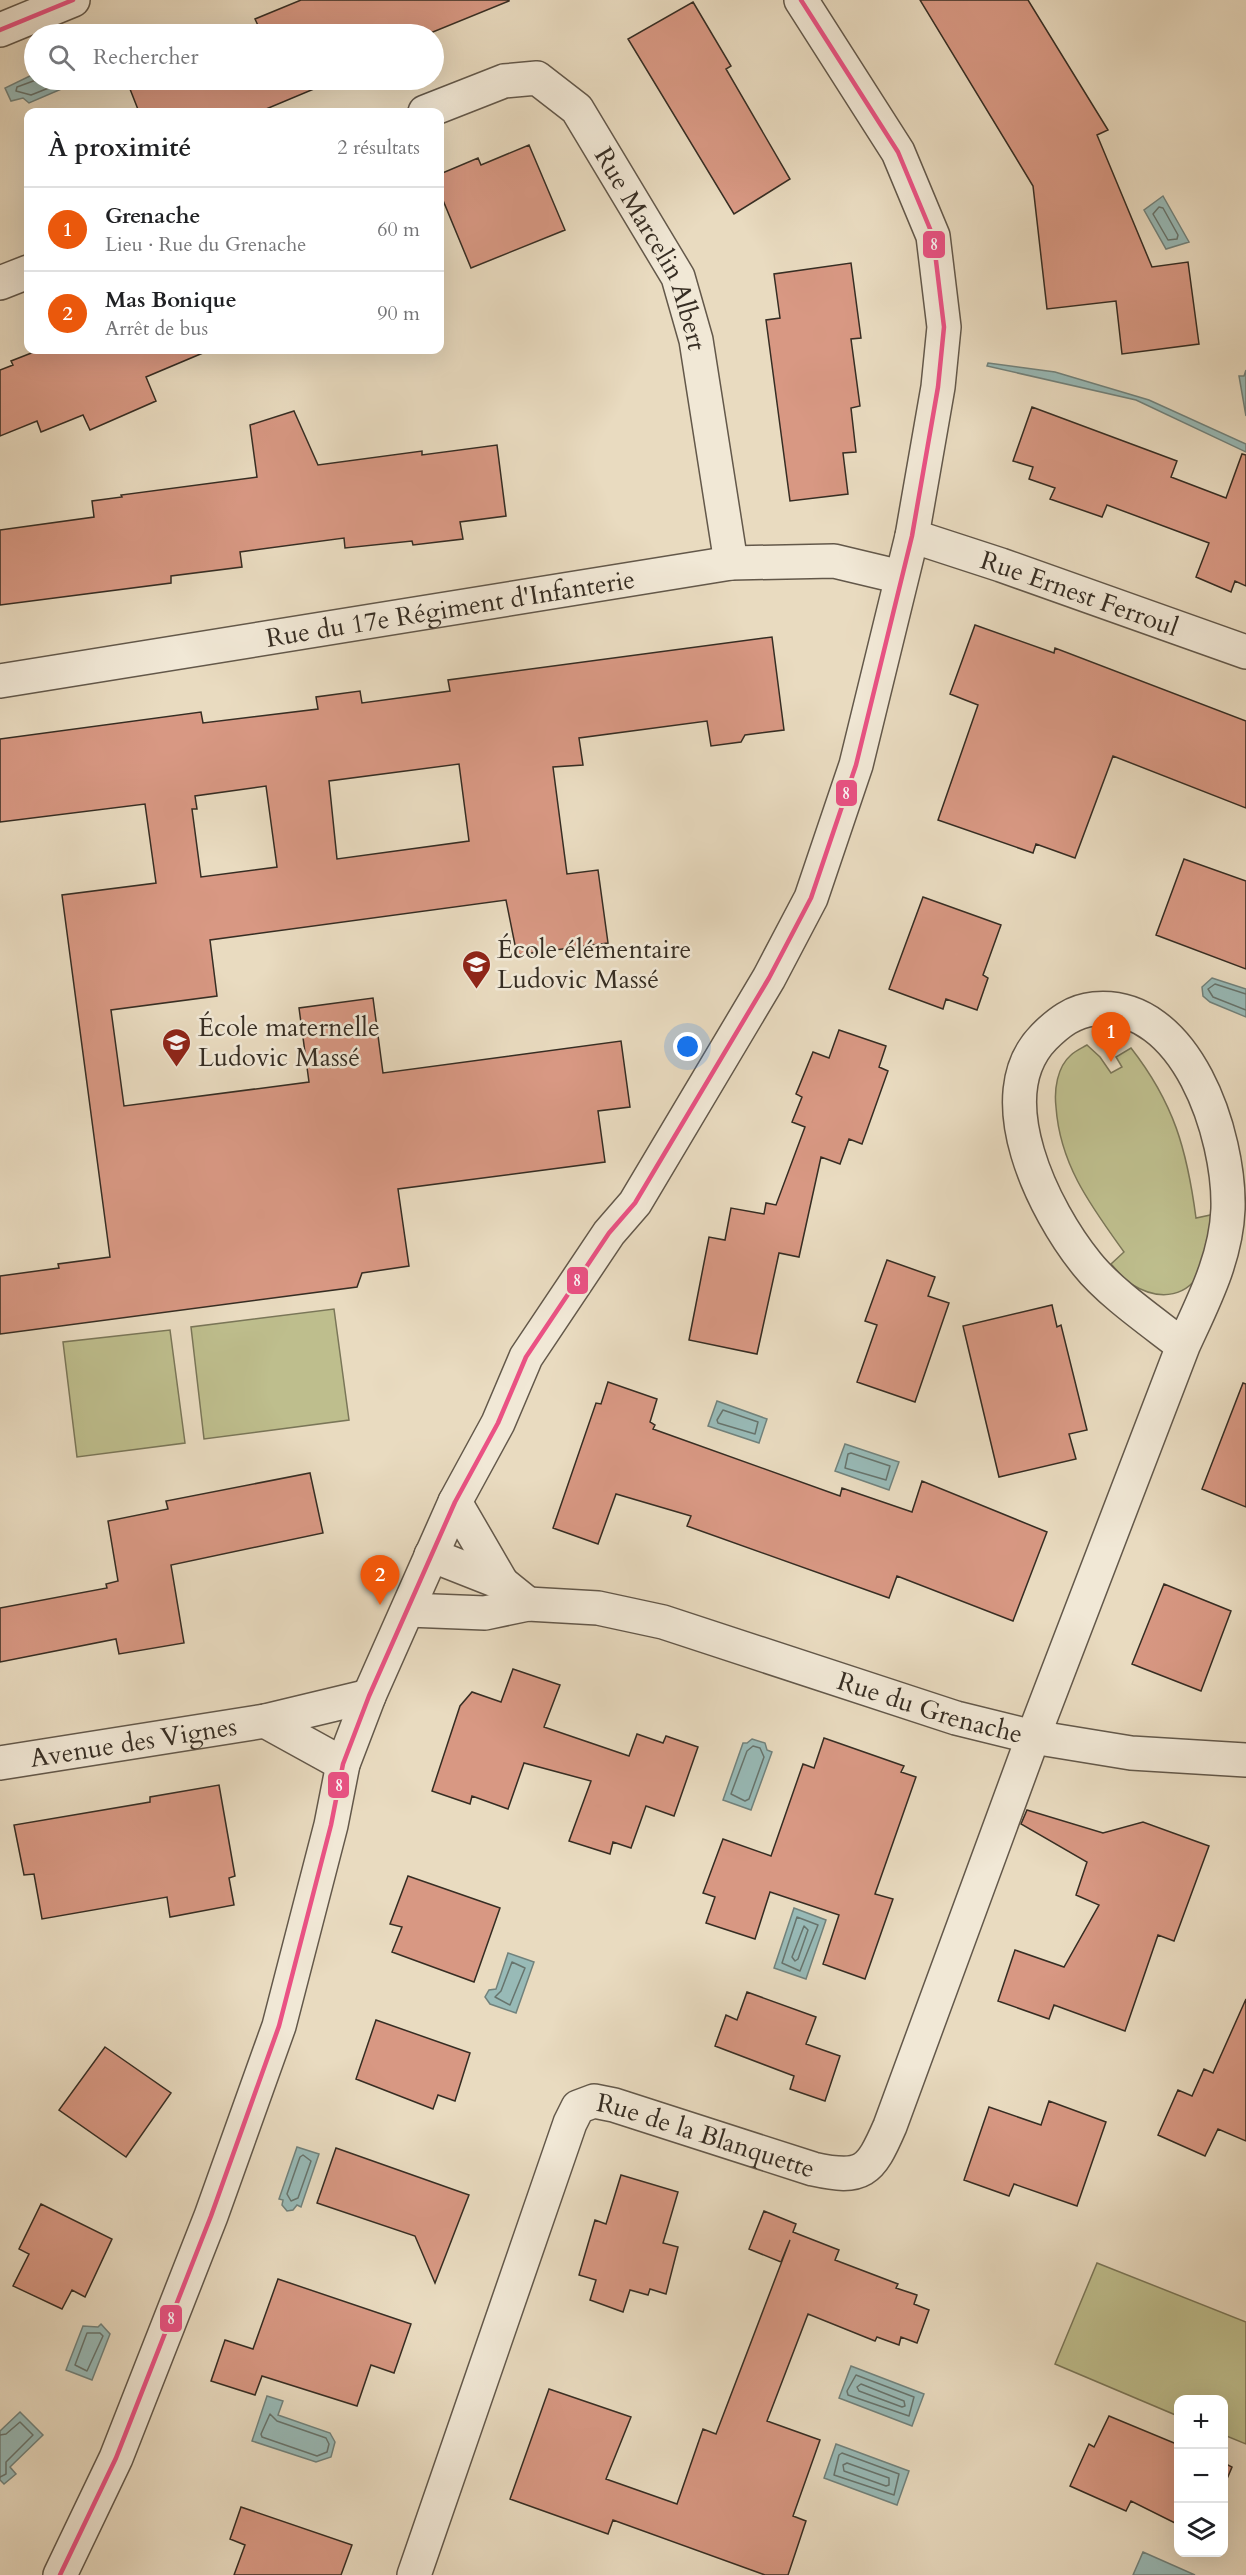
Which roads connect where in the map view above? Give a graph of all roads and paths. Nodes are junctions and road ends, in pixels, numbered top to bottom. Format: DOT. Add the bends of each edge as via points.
graph roads {
  1 [pos="73,0"];
  2 [pos="801,0"];
  3 [pos="0,30"];
  4 [pos="435,108"];
  5 [pos="24,274"];
  6 [pos="0,283"];
  7 [pos="912,536"];
  8 [pos="731,563"];
  9 [pos="902,577"];
  10 [pos="1246,652"];
  11 [pos="0,681"];
  12 [pos="1183,1346"];
  13 [pos="455,1502"];
  14 [pos="431,1555"];
  15 [pos="502,1583"];
  16 [pos="528,1604"];
  17 [pos="408,1610"];
  18 [pos="369,1696"];
  19 [pos="265,1721"];
  20 [pos="1033,1737"];
  21 [pos="1246,1760"];
  22 [pos="0,1763"];
  23 [pos="343,1764"];
  24 [pos="60,2575"];
  25 [pos="414,2575"];
  1 -- 3 [label="street"];
  2 -- 7 [label="street" via="898,152 933,236 944,327 938,387"];
  4 -- 8 [label="street, Rue Marcelin Albert" via="504,81 537,78 577,109 678,277 696,340"];
  5 -- 6 [label="street"];
  7 -- 9 [label="street"];
  7 -- 10 [label="street, Rue Ernest Ferroul"];
  8 -- 9 [label="street, Rue du 17e Régiment d'Infanterie" via="834,561"];
  8 -- 11 [label="street, Rue du 17e Régiment d'Infanterie"];
  9 -- 13 [label="street" via="856,765 811,898 769,978 634,1203 609,1233 526,1357 498,1423"];
  12 -- 12 [label="street, Rue du Grenache" via="1088,1266 1067,1238 1036,1180 1023,1136 1022,1070 1034,1047 1060,1020 1093,1009 1129,1012 1170,1039 1203,1088 1223,1149 1228,1209 1221,1261"];
  12 -- 20 [label="street, Rue du Grenache"];
  13 -- 14 [label="street"];
  13 -- 15 [label="street"];
  14 -- 15 [label="street"];
  14 -- 17 [label="street"];
  15 -- 16 [label="street"];
  16 -- 17 [label="street, Rue du Grenache" via="485,1613"];
  16 -- 20 [label="street, Rue du Grenache" via="598,1608 663,1622 957,1718"];
  17 -- 18 [label="street"];
  18 -- 19 [label="street, Avenue des Vignes"];
  18 -- 23 [label="street"];
  19 -- 22 [label="street, Avenue des Vignes"];
  19 -- 23 [label="street, Avenue des Vignes"];
  20 -- 21 [label="street" via="1131,1753"];
  20 -- 25 [label="street, Rue de la Blanquette" via="890,2126 879,2151 863,2171 841,2175 813,2169 614,2105 594,2102 578,2108"];
  23 -- 24 [label="street" via="279,2026 211,2216 116,2458"];
}
